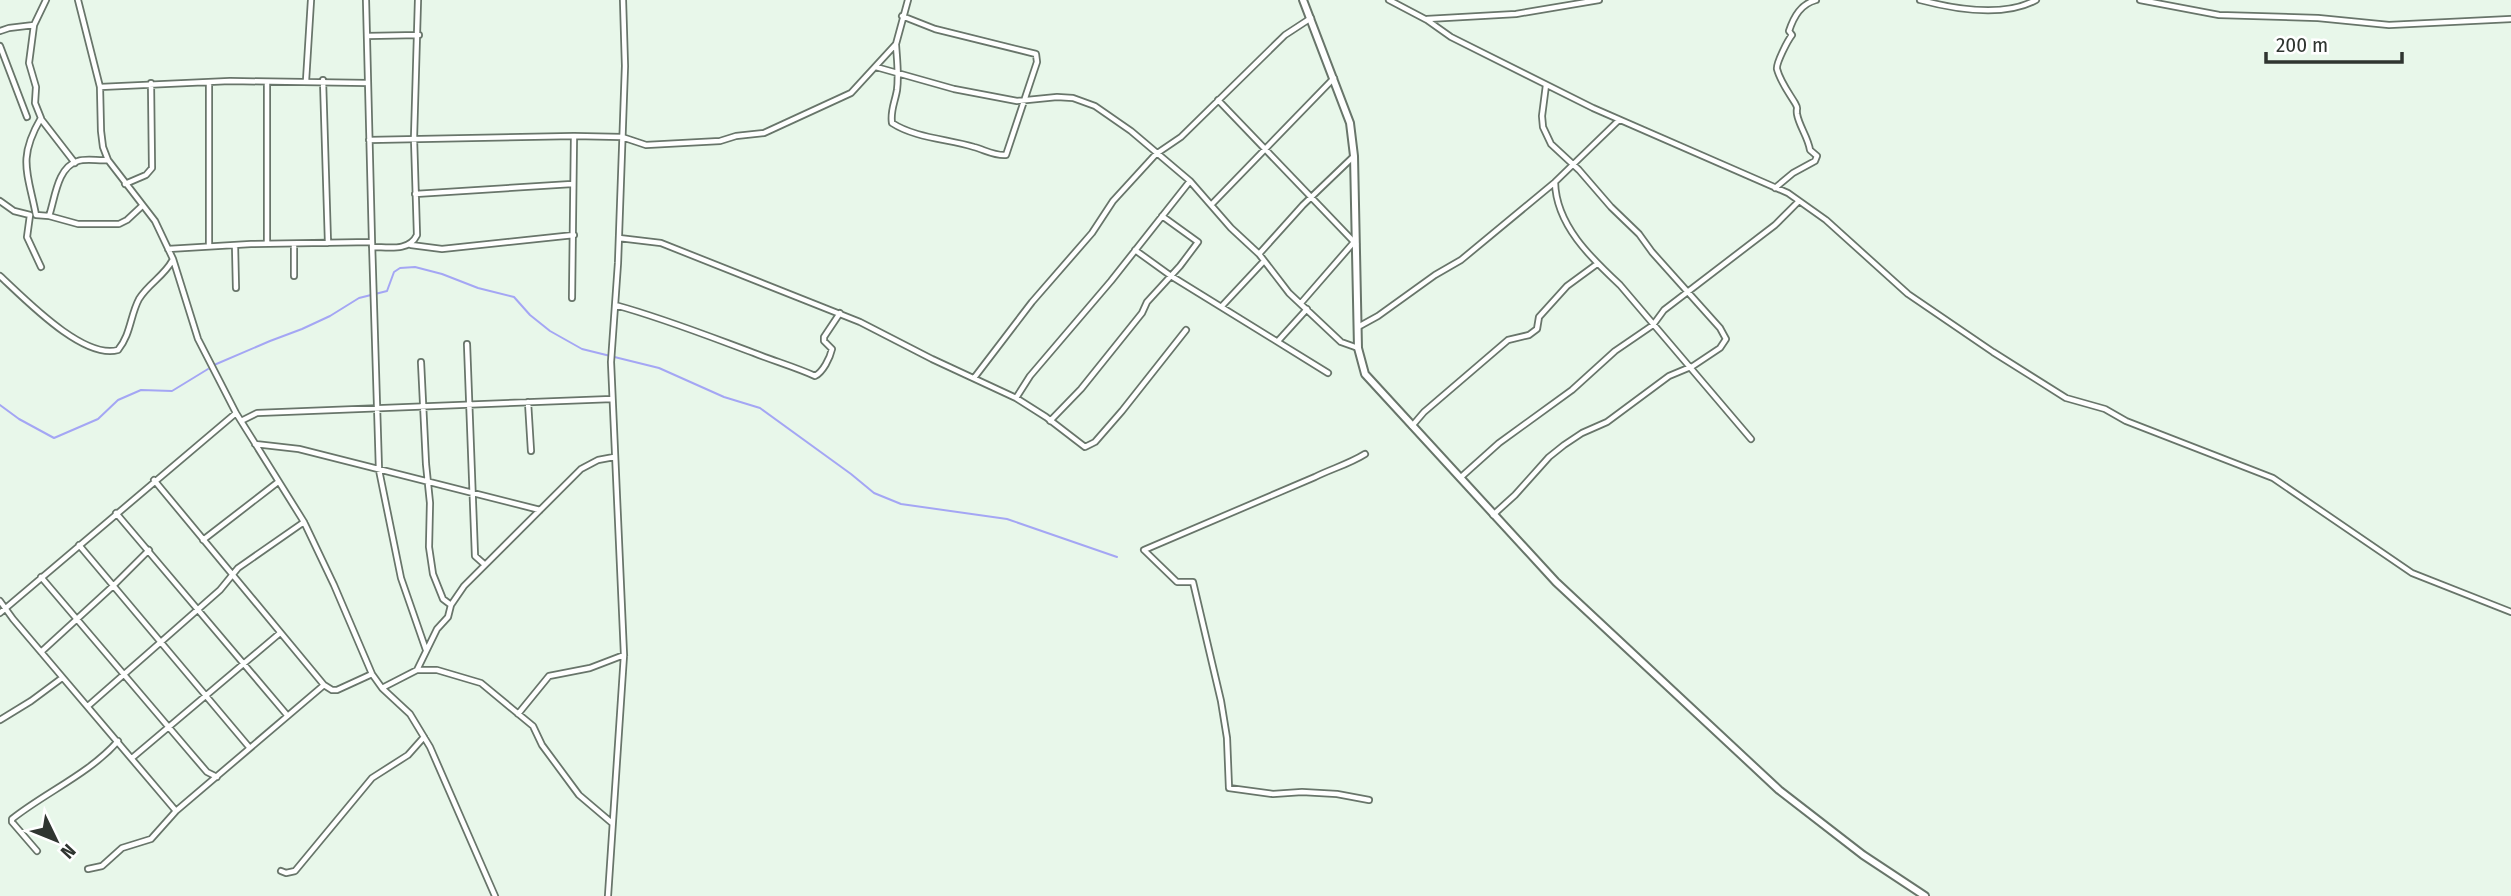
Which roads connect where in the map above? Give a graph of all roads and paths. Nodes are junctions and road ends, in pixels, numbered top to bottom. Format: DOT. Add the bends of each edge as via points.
graph roads {
  1 [pos="46,0"];
  2 [pos="78,0"];
  3 [pos="311,0"];
  4 [pos="366,0"];
  5 [pos="418,0"];
  6 [pos="623,0"];
  7 [pos="908,0"];
  8 [pos="1303,0"];
  9 [pos="1389,0"];
  10 [pos="1599,0"];
  11 [pos="1816,0"];
  12 [pos="1920,0"];
  13 [pos="2036,0"];
  14 [pos="2140,0"];
  15 [pos="902,16"];
  16 [pos="1311,18"];
  17 [pos="2511,19"];
  18 [pos="1427,20"];
  19 [pos="34,25"];
  20 [pos="0,31"];
  21 [pos="419,35"];
  22 [pos="367,36"];
  23 [pos="896,44"];
  24 [pos="0,46"];
  25 [pos="875,67"];
  26 [pos="898,73"];
  27 [pos="1334,77"];
  28 [pos="323,80"];
  29 [pos="306,81"];
  30 [pos="267,82"];
  31 [pos="151,83"];
  32 [pos="209,83"];
  33 [pos="368,83"];
  34 [pos="1546,85"];
  35 [pos="100,87"];
  36 [pos="1025,100"];
  37 [pos="1219,100"];
  38 [pos="27,117"];
  39 [pos="41,118"];
  40 [pos="1619,120"];
  41 [pos="574,136"];
  42 [pos="622,137"];
  43 [pos="414,138"];
  44 [pos="369,140"];
  45 [pos="1265,150"];
  46 [pos="1156,154"];
  47 [pos="1354,156"];
  48 [pos="108,160"];
  49 [pos="75,163"];
  50 [pos="1574,165"];
  51 [pos="1190,181"];
  52 [pos="1555,182"];
  53 [pos="125,184"];
  54 [pos="572,184"];
  55 [pos="1776,188"];
  56 [pos="415,194"];
  57 [pos="1311,197"];
  58 [pos="0,201"];
  59 [pos="1799,201"];
  60 [pos="1212,204"];
  61 [pos="142,206"];
  62 [pos="33,215"];
  63 [pos="49,216"];
  64 [pos="1162,216"];
  65 [pos="573,235"];
  66 [pos="619,238"];
  67 [pos="327,243"];
  68 [pos="1355,243"];
  69 [pos="267,244"];
  70 [pos="295,244"];
  71 [pos="235,245"];
  72 [pos="372,245"];
  73 [pos="410,245"];
  74 [pos="209,247"];
  75 [pos="169,249"];
  76 [pos="1135,250"];
  77 [pos="1259,254"];
  78 [pos="173,259"];
  79 [pos="1264,261"];
  80 [pos="1597,264"];
  81 [pos="41,267"];
  82 [pos="0,276"];
  83 [pos="294,276"];
  84 [pos="1171,276"];
  85 [pos="236,288"];
  86 [pos="1689,291"];
  87 [pos="572,299"];
  88 [pos="1301,303"];
  89 [pos="615,305"];
  90 [pos="1221,306"];
  91 [pos="1307,309"];
  92 [pos="840,313"];
  93 [pos="1653,325"];
  94 [pos="1358,327"];
  95 [pos="1186,330"];
  96 [pos="1278,341"];
  97 [pos="467,344"];
  98 [pos="1358,348"];
  99 [pos="421,362"];
  100 [pos="1691,367"];
  101 [pos="1328,373"];
  102 [pos="974,378"];
  103 [pos="1016,398"];
  104 [pos="612,399"];
  105 [pos="528,402"];
  106 [pos="469,405"];
  107 [pos="422,406"];
  108 [pos="377,408"];
  109 [pos="236,413"];
  110 [pos="240,421"];
  111 [pos="1050,421"];
  112 [pos="1411,427"];
  113 [pos="1751,439"];
  114 [pos="254,444"];
  115 [pos="531,451"];
  116 [pos="1365,454"];
  117 [pos="614,457"];
  118 [pos="379,470"];
  119 [pos="1460,479"];
  120 [pos="154,480"];
  121 [pos="278,482"];
  122 [pos="428,482"];
  123 [pos="473,493"];
  124 [pos="540,510"];
  125 [pos="116,513"];
  126 [pos="1493,515"];
  127 [pos="304,522"];
  128 [pos="203,540"];
  129 [pos="79,545"];
  130 [pos="149,550"];
  131 [pos="484,564"];
  132 [pos="233,575"];
  133 [pos="41,577"];
  134 [pos="113,586"];
  135 [pos="0,601"];
  136 [pos="451,606"];
  137 [pos="5,607"];
  138 [pos="197,611"];
  139 [pos="0,612"];
  140 [pos="2511,612"];
  141 [pos="77,620"];
  142 [pos="280,633"];
  143 [pos="160,642"];
  144 [pos="426,650"];
  145 [pos="41,652"];
  146 [pos="624,655"];
  147 [pos="242,664"];
  148 [pos="417,670"];
  149 [pos="124,674"];
  150 [pos="372,674"];
  151 [pos="62,678"];
  152 [pos="324,684"];
  153 [pos="382,688"];
  154 [pos="204,696"];
  155 [pos="88,706"];
  156 [pos="517,714"];
  157 [pos="287,715"];
  158 [pos="0,720"];
  159 [pos="168,727"];
  160 [pos="424,737"];
  161 [pos="118,741"];
  162 [pos="248,747"];
  163 [pos="132,758"];
  164 [pos="216,777"];
  165 [pos="1369,800"];
  166 [pos="176,811"];
  167 [pos="612,823"];
  168 [pos="37,851"];
  169 [pos="88,869"];
  170 [pos="281,871"];
  171 [pos="495,896"];
  172 [pos="608,896"];
  173 [pos="1925,896"];
  1 -- 19 [label="street"];
  2 -- 35 [label="street"];
  3 -- 29 [label="street"];
  4 -- 22 [label="street"];
  5 -- 21 [label="street"];
  6 -- 42 [label="street"];
  7 -- 15 [label="street"];
  8 -- 16 [label="street"];
  9 -- 18 [label="street"];
  10 -- 18 [label="street" via="1516,14"];
  11 -- 55 [label="street" via="1794,17 1777,69 1797,108 1810,150 1817,156"];
  12 -- 13 [label="street" via="1995,11"];
  14 -- 17 [label="street" via="2219,15 2389,26"];
  15 -- 23 [label="street"];
  15 -- 36 [label="street" via="935,29 1036,54"];
  16 -- 27 [label="street"];
  16 -- 37 [label="street" via="1285,35"];
  18 -- 34 [label="street"];
  19 -- 20 [label="street"];
  19 -- 39 [label="street" via="29,62"];
  21 -- 22 [label="street"];
  21 -- 43 [label="street"];
  22 -- 33 [label="street"];
  23 -- 25 [label="street"];
  23 -- 26 [label="street"];
  24 -- 38 [label="street"];
  25 -- 26 [label="street"];
  25 -- 42 [label="street" via="851,93 764,133 720,141 646,145"];
  26 -- 36 [label="street" via="954,89"];
  26 -- 36 [label="street" via="891,115 894,125 996,155 1008,153"];
  27 -- 45 [label="street"];
  27 -- 47 [label="street" via="1350,122"];
  28 -- 29 [label="street"];
  28 -- 33 [label="street"];
  28 -- 67 [label="street"];
  29 -- 30 [label="street"];
  30 -- 32 [label="street"];
  30 -- 69 [label="street"];
  31 -- 32 [label="street"];
  31 -- 35 [label="street"];
  31 -- 53 [label="street" via="152,168"];
  32 -- 74 [label="street"];
  33 -- 44 [label="street"];
  34 -- 40 [label="street"];
  34 -- 50 [label="street" via="1543,127 1551,144"];
  35 -- 48 [label="street" via="103,147"];
  36 -- 46 [label="street" via="1083,100 1112,117"];
  37 -- 45 [label="street"];
  37 -- 46 [label="street"];
  39 -- 49 [label="street"];
  39 -- 62 [label="street" via="25,156"];
  40 -- 50 [label="street"];
  40 -- 55 [label="street"];
  41 -- 42 [label="street"];
  41 -- 43 [label="street"];
  41 -- 54 [label="street"];
  42 -- 66 [label="street"];
  43 -- 44 [label="street"];
  43 -- 56 [label="street"];
  44 -- 72 [label="street"];
  45 -- 57 [label="street"];
  45 -- 60 [label="street"];
  46 -- 51 [label="street"];
  46 -- 102 [label="street" via="1113,201"];
  47 -- 57 [label="street"];
  47 -- 68 [label="street"];
  48 -- 49 [label="street"];
  48 -- 53 [label="street"];
  49 -- 63 [label="street" via="61,178"];
  50 -- 52 [label="street"];
  50 -- 86 [label="street"];
  51 -- 60 [label="street"];
  51 -- 64 [label="street"];
  52 -- 80 [label="street" via="1563,220"];
  52 -- 94 [label="street" via="1461,260"];
  53 -- 61 [label="street"];
  54 -- 56 [label="street"];
  54 -- 65 [label="street"];
  55 -- 59 [label="street"];
  56 -- 73 [label="street" via="417,235"];
  57 -- 68 [label="street"];
  57 -- 77 [label="street"];
  58 -- 62 [label="street" via="14,211"];
  59 -- 86 [label="street"];
  59 -- 140 [label="street" via="1908,294 2066,398 2105,409 2273,478 2413,573"];
  60 -- 77 [label="street"];
  61 -- 63 [label="street" via="119,224 78,224"];
  61 -- 75 [label="street"];
  62 -- 63 [label="street"];
  62 -- 81 [label="street" via="27,237"];
  64 -- 76 [label="street"];
  64 -- 84 [label="street" via="1198,242"];
  65 -- 73 [label="street" via="442,249"];
  65 -- 87 [label="street"];
  66 -- 89 [label="street"];
  66 -- 92 [label="street" via="660,243"];
  67 -- 70 [label="street"];
  67 -- 72 [label="street"];
  68 -- 88 [label="street"];
  68 -- 94 [label="street"];
  69 -- 70 [label="street"];
  69 -- 71 [label="street"];
  70 -- 83 [label="street"];
  71 -- 74 [label="street"];
  71 -- 85 [label="street"];
  72 -- 73 [label="street"];
  72 -- 108 [label="street"];
  74 -- 75 [label="street"];
  75 -- 78 [label="street"];
  76 -- 84 [label="street"];
  76 -- 103 [label="street"];
  77 -- 79 [label="street"];
  78 -- 82 [label="street" via="139,299 121,347 109,352 57,327"];
  78 -- 109 [label="street" via="198,339"];
  79 -- 88 [label="street"];
  79 -- 90 [label="street"];
  80 -- 93 [label="street"];
  80 -- 112 [label="street" via="1567,286 1539,317 1537,329 1508,340"];
  84 -- 90 [label="street"];
  84 -- 111 [label="street"];
  86 -- 93 [label="street"];
  86 -- 100 [label="street" via="1726,340"];
  88 -- 91 [label="street"];
  89 -- 92 [label="street" via="815,376 830,356 832,349 824,337"];
  89 -- 104 [label="street"];
  90 -- 96 [label="street"];
  91 -- 96 [label="street"];
  91 -- 98 [label="street" via="1341,342"];
  92 -- 102 [label="street"];
  93 -- 100 [label="street"];
  93 -- 119 [label="street" via="1499,443"];
  94 -- 98 [label="street"];
  95 -- 111 [label="street" via="1089,447"];
  96 -- 101 [label="street"];
  97 -- 106 [label="street"];
  98 -- 112 [label="street" via="1365,374"];
  99 -- 107 [label="street"];
  100 -- 113 [label="street"];
  100 -- 126 [label="street" via="1669,376 1601,426 1564,445"];
  102 -- 103 [label="street"];
  103 -- 111 [label="street"];
  104 -- 105 [label="street"];
  104 -- 117 [label="street"];
  105 -- 106 [label="street"];
  105 -- 115 [label="street"];
  106 -- 107 [label="street"];
  106 -- 123 [label="street"];
  107 -- 108 [label="street"];
  107 -- 122 [label="street"];
  108 -- 110 [label="street" via="257,413"];
  108 -- 118 [label="street"];
  109 -- 110 [label="street"];
  109 -- 120 [label="street"];
  110 -- 114 [label="street"];
  112 -- 119 [label="street"];
  114 -- 118 [label="street" via="299,449"];
  114 -- 121 [label="street"];
  116 -- 165 [label="street" via="1144,550 1177,582 1193,582 1223,713 1229,789"];
  117 -- 124 [label="street" via="581,469"];
  117 -- 146 [label="street"];
  118 -- 122 [label="street"];
  118 -- 144 [label="street" via="401,578"];
  119 -- 126 [label="street"];
  120 -- 125 [label="street"];
  120 -- 128 [label="street"];
  121 -- 127 [label="street"];
  121 -- 128 [label="street"];
  122 -- 123 [label="street"];
  122 -- 136 [label="street" via="433,573 443,599"];
  123 -- 124 [label="street"];
  123 -- 131 [label="street" via="475,556"];
  124 -- 131 [label="street"];
  125 -- 129 [label="street"];
  125 -- 130 [label="street"];
  126 -- 173 [label="street" via="1556,582 1779,790"];
  127 -- 132 [label="street" via="251,557"];
  127 -- 150 [label="street"];
  128 -- 132 [label="street"];
  129 -- 133 [label="street"];
  129 -- 134 [label="street"];
  130 -- 134 [label="street"];
  130 -- 138 [label="street"];
  131 -- 136 [label="street"];
  132 -- 138 [label="street"];
  132 -- 142 [label="street"];
  133 -- 137 [label="street"];
  133 -- 141 [label="street"];
  134 -- 141 [label="street"];
  134 -- 143 [label="street"];
  135 -- 137 [label="street"];
  136 -- 144 [label="street"];
  137 -- 139 [label="street"];
  137 -- 145 [label="street"];
  138 -- 143 [label="street"];
  138 -- 147 [label="street"];
  141 -- 145 [label="street"];
  141 -- 149 [label="street"];
  142 -- 147 [label="street"];
  142 -- 152 [label="street"];
  143 -- 149 [label="street"];
  143 -- 154 [label="street"];
  144 -- 148 [label="street"];
  145 -- 151 [label="street"];
  146 -- 156 [label="street" via="549,676"];
  146 -- 167 [label="street"];
  147 -- 154 [label="street"];
  147 -- 157 [label="street"];
  148 -- 153 [label="street"];
  148 -- 156 [label="street" via="433,669 475,680"];
  149 -- 155 [label="street"];
  149 -- 159 [label="street"];
  150 -- 152 [label="street" via="337,691"];
  150 -- 153 [label="street"];
  151 -- 155 [label="street"];
  151 -- 158 [label="street"];
  152 -- 157 [label="street"];
  153 -- 160 [label="street" via="410,714"];
  154 -- 159 [label="street"];
  154 -- 162 [label="street"];
  155 -- 161 [label="street"];
  156 -- 167 [label="street" via="537,732 579,794"];
  157 -- 162 [label="street"];
  159 -- 163 [label="street"];
  159 -- 164 [label="street"];
  160 -- 170 [label="street" via="408,755 372,778 295,872"];
  160 -- 171 [label="street"];
  161 -- 163 [label="street"];
  161 -- 168 [label="street" via="85,771 12,819"];
  162 -- 164 [label="street"];
  163 -- 166 [label="street"];
  164 -- 166 [label="street"];
  166 -- 169 [label="street" via="151,839 122,848 100,867"];
  167 -- 172 [label="street"];
}
